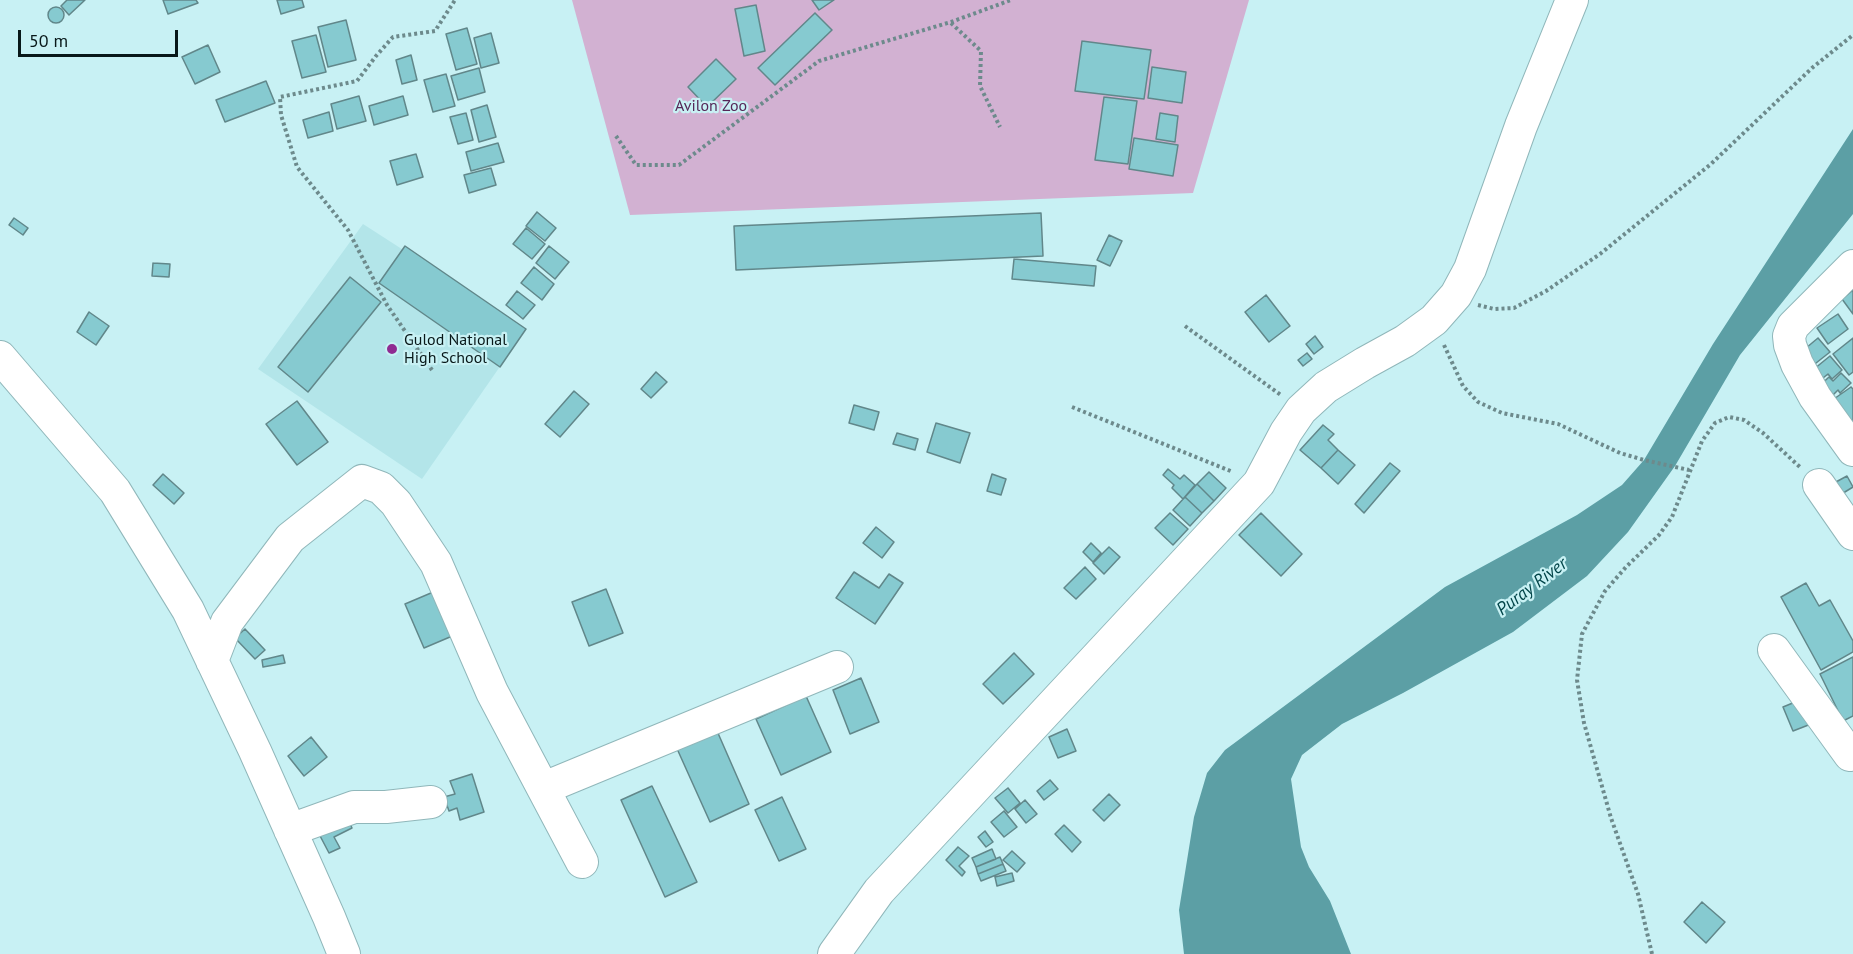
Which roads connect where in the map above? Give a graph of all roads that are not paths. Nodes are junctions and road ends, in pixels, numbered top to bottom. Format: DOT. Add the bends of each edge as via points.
graph roads {
  1 [pos="1572,0"];
  2 [pos="1853,266"];
  3 [pos="0,357"];
  4 [pos="1853,450"];
  5 [pos="1819,485"];
  6 [pos="1853,534"];
  7 [pos="1774,650"];
  8 [pos="212,661"];
  9 [pos="837,667"];
  10 [pos="1852,757"];
  11 [pos="544,788"];
  12 [pos="430,802"];
  13 [pos="290,830"];
  14 [pos="582,862"];
  15 [pos="344,954"];
  16 [pos="834,954"];
  1 -- 16 [label="street" via="1521,126 1470,269 1456,295 1434,320 1326,387 1301,410 1259,483 879,891"];
  2 -- 4 [label="street" via="1792,326 1789,336 1797,364 1815,397"];
  3 -- 8 [label="street" via="115,491 188,610"];
  5 -- 6 [label="street"];
  7 -- 10 [label="street"];
  8 -- 11 [label="street" via="227,622 290,538 362,480 381,488 396,502 436,563 492,692"];
  8 -- 13 [label="street"];
  9 -- 11 [label="street"];
  11 -- 14 [label="street"];
  12 -- 13 [label="street" via="354,807"];
  13 -- 15 [label="street"];
}
